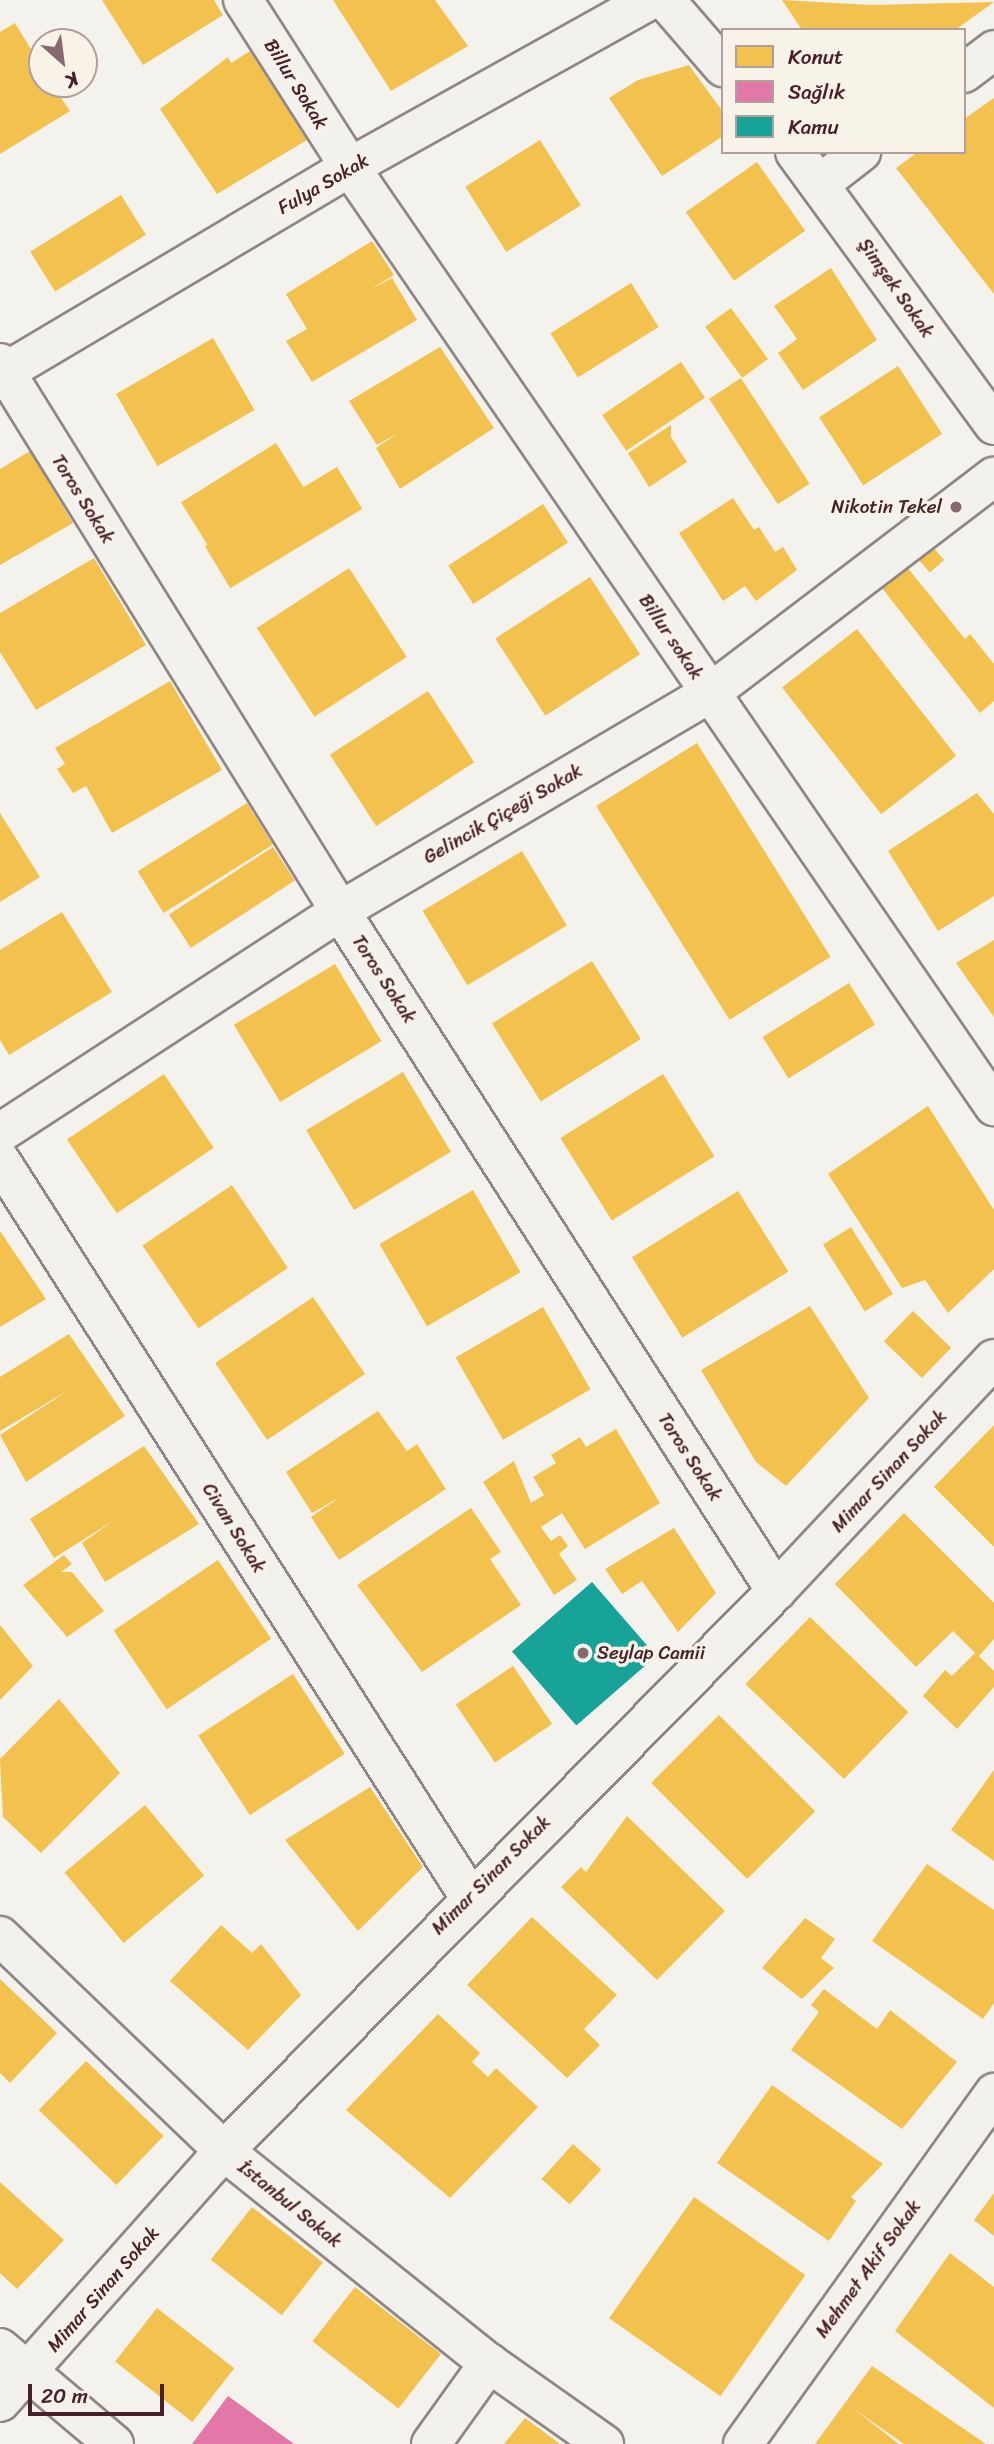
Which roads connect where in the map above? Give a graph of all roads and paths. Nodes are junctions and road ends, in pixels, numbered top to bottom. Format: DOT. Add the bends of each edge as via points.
graph roads {
  1 [pos="243,0"];
  2 [pos="650,0"];
  3 [pos="666,0"];
  4 [pos="994,50"];
  5 [pos="721,65"];
  6 [pos="966,71"];
  7 [pos="798,154"];
  8 [pos="858,154"];
  9 [pos="349,167"];
  10 [pos="821,183"];
  11 [pos="2,370"];
  12 [pos="994,425"];
  13 [pos="994,477"];
  14 [pos="710,693"];
  15 [pos="340,911"];
  16 [pos="994,1106"];
  17 [pos="0,1133"];
  18 [pos="0,1160"];
  19 [pos="994,1359"];
  20 [pos="776,1591"];
  21 [pos="469,1896"];
  22 [pos="0,1936"];
  23 [pos="994,2093"];
  24 [pos="224,2151"];
  25 [pos="0,2348"];
  26 [pos="489,2363"];
  27 [pos="29,2373"];
  28 [pos="0,2402"];
  29 [pos="114,2444"];
  30 [pos="430,2444"];
  31 [pos="604,2444"];
  32 [pos="743,2444"];
  1 -- 9 [label="street, Billur Sokak"];
  2 -- 9 [label="street, Fulya Sokak"];
  3 -- 5 [label="street"];
  4 -- 6 [label="street"];
  7 -- 10 [label="street, Şimşek Sokak"];
  8 -- 10 [label="street"];
  9 -- 11 [label="street, Fulya Sokak"];
  9 -- 14 [label="street, Billur sokak"];
  10 -- 12 [label="street, Şimşek Sokak"];
  11 -- 15 [label="street, Toros Sokak"];
  13 -- 14 [label="street, Gelincik Çiçeği Sokak"];
  14 -- 15 [label="street, Gelincik Çiçeği Sokak"];
  14 -- 16 [label="street, Billur sokak"];
  15 -- 17 [label="street, Gelincik Çiçeği Sokak"];
  15 -- 20 [label="street, Toros Sokak"];
  18 -- 21 [label="street, Civan Sokak"];
  19 -- 20 [label="street, Mimar Sinan Sokak"];
  20 -- 21 [label="street, Mimar Sinan Sokak"];
  21 -- 24 [label="street, Mimar Sinan Sokak"];
  22 -- 24 [label="street, İstanbul Sokak"];
  23 -- 32 [label="street, Mehmet Akif Sokak"];
  24 -- 26 [label="street, İstanbul Sokak"];
  24 -- 27 [label="street, Mimar Sinan Sokak"];
  25 -- 27 [label="street"];
  26 -- 30 [label="street"];
  26 -- 31 [label="street, İstanbul Sokak"];
  27 -- 28 [label="street, Mimar Sinan Sokak"];
  27 -- 29 [label="street"];
}
